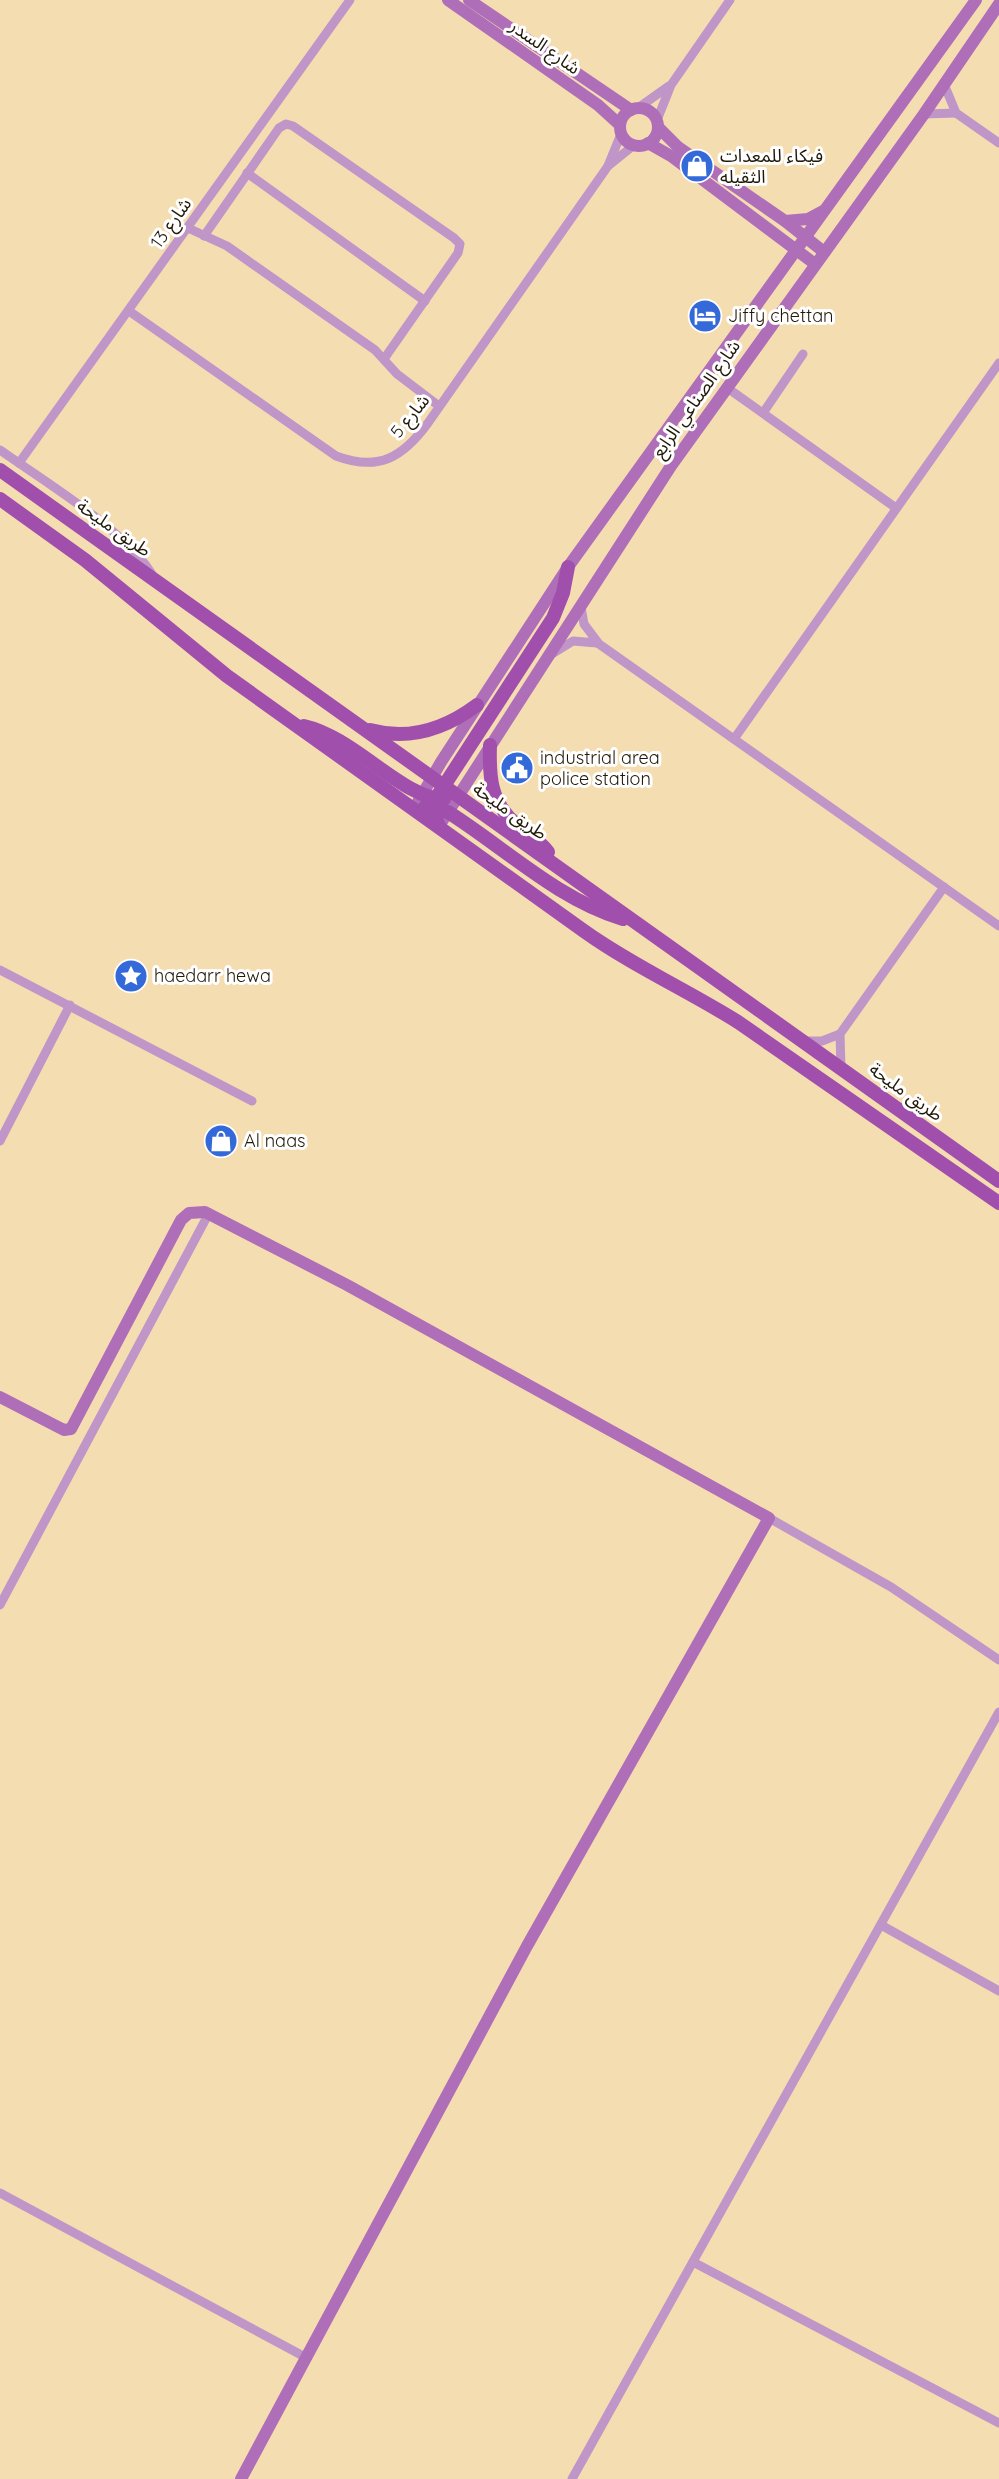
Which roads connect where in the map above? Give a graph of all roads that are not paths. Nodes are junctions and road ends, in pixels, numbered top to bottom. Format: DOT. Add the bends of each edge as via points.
graph roads {
  1 [pos="350,0"];
  2 [pos="448,0"];
  3 [pos="470,0"];
  4 [pos="730,0"];
  5 [pos="976,0"];
  6 [pos="999,4"];
  7 [pos="944,84"];
  8 [pos="670,85"];
  9 [pos="634,109"];
  10 [pos="956,113"];
  11 [pos="924,114"];
  12 [pos="657,124"];
  13 [pos="621,129"];
  14 [pos="648,143"];
  15 [pos="999,143"];
  16 [pos="634,145"];
  17 [pos="608,166"];
  18 [pos="247,173"];
  19 [pos="829,207"];
  20 [pos="785,221"];
  21 [pos="188,228"];
  22 [pos="204,236"];
  23 [pos="806,238"];
  24 [pos="798,250"];
  25 [pos="824,252"];
  26 [pos="815,264"];
  27 [pos="425,301"];
  28 [pos="129,311"];
  29 [pos="803,354"];
  30 [pos="384,359"];
  31 [pos="999,363"];
  32 [pos="726,387"];
  33 [pos="440,406"];
  34 [pos="763,413"];
  35 [pos="0,450"];
  36 [pos="19,464"];
  37 [pos="0,470"];
  38 [pos="0,499"];
  39 [pos="896,508"];
  40 [pos="568,567"];
  41 [pos="154,579"];
  42 [pos="581,607"];
  43 [pos="599,644"];
  44 [pos="550,655"];
  45 [pos="477,705"];
  46 [pos="298,725"];
  47 [pos="363,728"];
  48 [pos="734,739"];
  49 [pos="490,745"];
  50 [pos="431,778"];
  51 [pos="443,786"];
  52 [pos="458,796"];
  53 [pos="433,805"];
  54 [pos="552,862"];
  55 [pos="944,887"];
  56 [pos="635,922"];
  57 [pos="999,926"];
  58 [pos="0,970"];
  59 [pos="70,1005"];
  60 [pos="840,1034"];
  61 [pos="803,1041"];
  62 [pos="841,1068"];
  63 [pos="252,1101"];
  64 [pos="0,1142"];
  65 [pos="999,1181"];
  66 [pos="999,1203"];
  67 [pos="209,1213"];
  68 [pos="0,1397"];
  69 [pos="769,1518"];
  70 [pos="0,1605"];
  71 [pos="999,1660"];
  72 [pos="999,1712"];
  73 [pos="881,1925"];
  74 [pos="999,1991"];
  75 [pos="0,2193"];
  76 [pos="693,2262"];
  77 [pos="305,2357"];
  78 [pos="999,2423"];
  79 [pos="241,2479"];
  80 [pos="572,2479"];
  1 -- 21 [label="street, شارع 13"];
  2 -- 13 [label="main road, شارع السدر" via="598,105"];
  3 -- 9 [label="main road, شارع السدر"];
  4 -- 8 [label="street"];
  5 -- 19 [label="main road, شارع الصناعي الرابع"];
  6 -- 7 [label="main road, شارع الصناعي الرابع"];
  7 -- 10 [label="street"];
  7 -- 11 [label="main road, شارع الصناعي الرابع"];
  8 -- 9 [label="street"];
  8 -- 12 [label="street"];
  9 -- 12 [label="main road" via="652,114"];
  9 -- 13 [label="main road" via="622,119"];
  10 -- 11 [label="street"];
  10 -- 15 [label="street"];
  11 -- 25 [label="main road, شارع الصناعي الرابع"];
  12 -- 14 [label="main road" via="655,137"];
  12 -- 20 [label="main road" via="678,147"];
  13 -- 16 [label="main road"];
  13 -- 17 [label="street, شارع 5"];
  14 -- 16 [label="main road"];
  14 -- 24 [label="main road"];
  16 -- 17 [label="street, شارع 5"];
  17 -- 33 [label="street, شارع 5"];
  18 -- 22 [label="street"];
  18 -- 27 [label="street"];
  18 -- 27 [label="street" via="279,128 289,124 454,238 460,244 458,253"];
  19 -- 20 [label="main road" via="808,219"];
  19 -- 23 [label="main road, شارع الصناعي الرابع"];
  20 -- 23 [label="main road"];
  21 -- 22 [label="street"];
  21 -- 28 [label="street, شارع 13"];
  22 -- 30 [label="street" via="233,250"];
  23 -- 24 [label="main road, شارع الصناعي الرابع"];
  23 -- 25 [label="main road"];
  24 -- 26 [label="main road"];
  24 -- 40 [label="main road, شارع الصناعي الرابع"];
  25 -- 26 [label="main road, شارع الصناعي الرابع"];
  26 -- 32 [label="main road, شارع الصناعي الرابع"];
  27 -- 30 [label="street"];
  28 -- 33 [label="street, شارع 5" via="326,450 347,460 371,462 404,451"];
  28 -- 36 [label="street, شارع 13"];
  29 -- 34 [label="street"];
  30 -- 33 [label="street" via="403,379"];
  31 -- 39 [label="street"];
  32 -- 34 [label="street"];
  32 -- 42 [label="main road, شارع الصناعي الرابع"];
  34 -- 39 [label="street"];
  35 -- 36 [label="street"];
  36 -- 41 [label="street" via="119,537 142,558"];
  37 -- 41 [label="main road, طريق مليحة"];
  38 -- 46 [label="main road, طريق مليحة" via="85,560 199,655"];
  39 -- 48 [label="street"];
  40 -- 45 [label="main road, شارع الصناعي الرابع"];
  40 -- 51 [label="main road" via="553,618"];
  41 -- 47 [label="main road, طريق مليحة"];
  42 -- 43 [label="street" via="584,624"];
  42 -- 44 [label="main road, شارع الصناعي الرابع"];
  43 -- 44 [label="street" via="573,641"];
  43 -- 48 [label="street"];
  44 -- 49 [label="main road, شارع الصناعي الرابع"];
  45 -- 47 [label="main road" via="454,721 428,731 398,735"];
  45 -- 50 [label="main road, شارع الصناعي الرابع"];
  46 -- 53 [label="main road" via="342,740"];
  46 -- 53 [label="main road, طريق مليحة" via="414,808"];
  47 -- 50 [label="main road, طريق مليحة"];
  48 -- 55 [label="street"];
  49 -- 52 [label="main road, شارع الصناعي الرابع"];
  49 -- 54 [label="main road" via="490,775 496,800 507,816 543,846"];
  50 -- 51 [label="main road, طريق مليحة"];
  50 -- 53 [label="main road"];
  51 -- 52 [label="main road, طريق مليحة"];
  51 -- 53 [label="main road"];
  52 -- 53 [label="main road"];
  52 -- 54 [label="main road, طريق مليحة"];
  53 -- 56 [label="main road" via="577,901"];
  53 -- 66 [label="main road, طريق مليحة" via="439,826 603,945 738,1022"];
  54 -- 56 [label="main road, طريق مليحة"];
  55 -- 57 [label="street"];
  55 -- 60 [label="street"];
  56 -- 61 [label="main road, طريق مليحة"];
  58 -- 59 [label="street"];
  59 -- 63 [label="street"];
  59 -- 64 [label="street"];
  60 -- 61 [label="street" via="822,1041"];
  60 -- 62 [label="street"];
  61 -- 62 [label="main road, طريق مليحة"];
  62 -- 65 [label="main road, طريق مليحة"];
  67 -- 68 [label="main road" via="195,1212 181,1220 71,1429 64,1430"];
  67 -- 69 [label="main road"];
  67 -- 70 [label="street"];
  69 -- 71 [label="street" via="891,1587"];
  69 -- 77 [label="main road" via="527,1946"];
  72 -- 73 [label="street"];
  73 -- 74 [label="street"];
  73 -- 76 [label="street"];
  75 -- 77 [label="street"];
  76 -- 78 [label="street"];
  76 -- 80 [label="street"];
  77 -- 79 [label="main road"];
}
